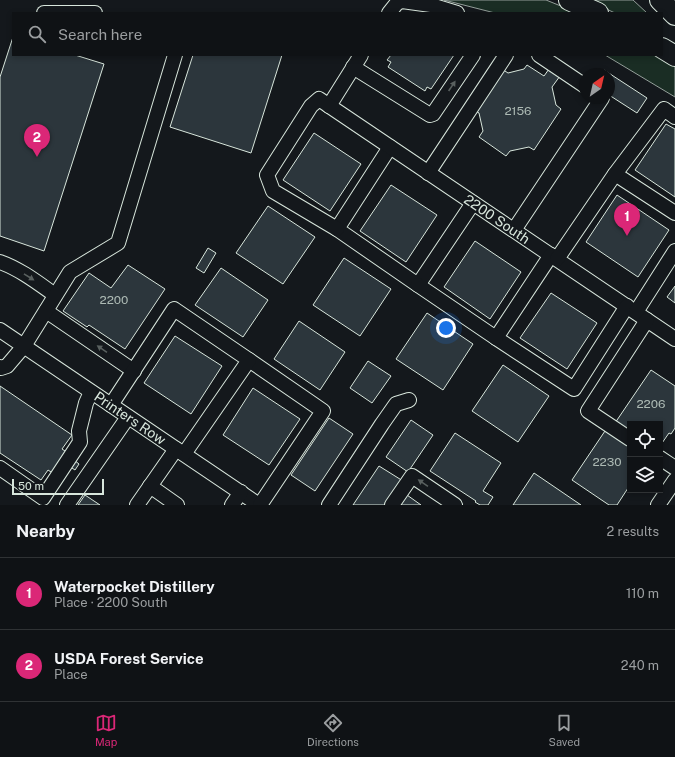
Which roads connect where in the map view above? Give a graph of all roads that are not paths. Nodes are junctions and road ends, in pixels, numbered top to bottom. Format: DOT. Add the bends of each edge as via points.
graph roads {
  1 [pos="569,0"];
  2 [pos="660,0"];
  3 [pos="393,8"];
  4 [pos="454,12"];
  5 [pos="596,12"];
  6 [pos="675,15"];
  7 [pos="663,49"];
  8 [pos="175,56"];
  9 [pos="360,56"];
  10 [pos="472,56"];
  11 [pos="505,56"];
  12 [pos="540,56"];
  13 [pos="675,56"];
  14 [pos="353,67"];
  15 [pos="579,82"];
  16 [pos="324,102"];
  17 [pos="598,104"];
  18 [pos="675,117"];
  19 [pos="390,147"];
  20 [pos="428,173"];
  21 [pos="615,174"];
  22 [pos="473,203"];
  23 [pos="675,213"];
  24 [pos="337,229"];
  25 [pos="514,230"];
  26 [pos="675,251"];
  27 [pos="554,257"];
  28 [pos="0,262"];
  29 [pos="418,285"];
  30 [pos="56,295"];
  31 [pos="46,311"];
  32 [pos="637,313"];
  33 [pos="0,330"];
  34 [pos="496,338"];
  35 [pos="675,338"];
  36 [pos="24,346"];
  37 [pos="249,360"];
  38 [pos="0,368"];
  39 [pos="134,371"];
  40 [pos="91,392"];
  41 [pos="409,400"];
  42 [pos="111,405"];
  43 [pos="128,416"];
  44 [pos="627,437"];
  45 [pos="180,451"];
  46 [pos="663,460"];
  47 [pos="0,468"];
  48 [pos="675,468"];
  49 [pos="675,480"];
  50 [pos="150,486"];
  51 [pos="241,492"];
  52 [pos="67,505"];
  53 [pos="137,505"];
  54 [pos="177,505"];
  55 [pos="232,505"];
  56 [pos="260,505"];
  57 [pos="328,505"];
  58 [pos="392,505"];
  59 [pos="455,505"];
  60 [pos="658,505"];
  1 -- 5 [label="highway"];
  2 -- 6 [label="highway"];
  3 -- 4 [label="street" via="402,1 431,5"];
  7 -- 13 [label="highway"];
  8 -- 30 [label="street" via="118,244 70,272"];
  9 -- 14 [label="street"];
  14 -- 10 [label="street, one-way" via="430,115"];
  11 -- 20 [label="street"];
  12 -- 15 [label="street"];
  14 -- 16 [label="street"];
  16 -- 19 [label="street, 2200 South"];
  16 -- 24 [label="street" via="311,106 267,174 273,191"];
  17 -- 25 [label="street"];
  18 -- 21 [label="street" via="664,108"];
  19 -- 20 [label="street, 2200 South"];
  19 -- 24 [label="street"];
  20 -- 22 [label="street, 2200 South"];
  21 -- 23 [label="street"];
  21 -- 27 [label="street"];
  22 -- 25 [label="street, 2200 South"];
  22 -- 29 [label="street"];
  24 -- 29 [label="street"];
  25 -- 27 [label="street, 2200 South"];
  26 -- 32 [label="street"];
  27 -- 32 [label="street, 2200 South"];
  27 -- 34 [label="street"];
  28 -- 30 [label="street, one-way"];
  29 -- 34 [label="street"];
  30 -- 31 [label="street"];
  31 -- 36 [label="street"];
  39 -- 31 [label="street, one-way"];
  32 -- 34 [label="street" via="574,389"];
  32 -- 35 [label="street, 2200 South"];
  32 -- 44 [label="street" via="588,411"];
  33 -- 36 [label="street, Printers Row"];
  36 -- 38 [label="street" via="7,366"];
  36 -- 40 [label="street, Printers Row"];
  37 -- 39 [label="street" via="174,309"];
  37 -- 45 [label="street"];
  37 -- 56 [label="street" via="323,411"];
  39 -- 42 [label="street"];
  40 -- 42 [label="street, Printers Row"];
  40 -- 47 [label="street" via="79,431 80,442 43,498"];
  41 -- 57 [label="street" via="396,404"];
  42 -- 43 [label="street, Printers Row"];
  43 -- 45 [label="street, Printers Row"];
  43 -- 52 [label="street"];
  45 -- 50 [label="street"];
  45 -- 51 [label="street, Printers Row"];
  46 -- 48 [label="street"];
  49 -- 60 [label="street"];
  50 -- 53 [label="street"];
  50 -- 54 [label="street"];
  51 -- 55 [label="street"];
  51 -- 56 [label="street, Printers Row"];
  59 -- 58 [label="street, one-way" via="412,476"];
}
